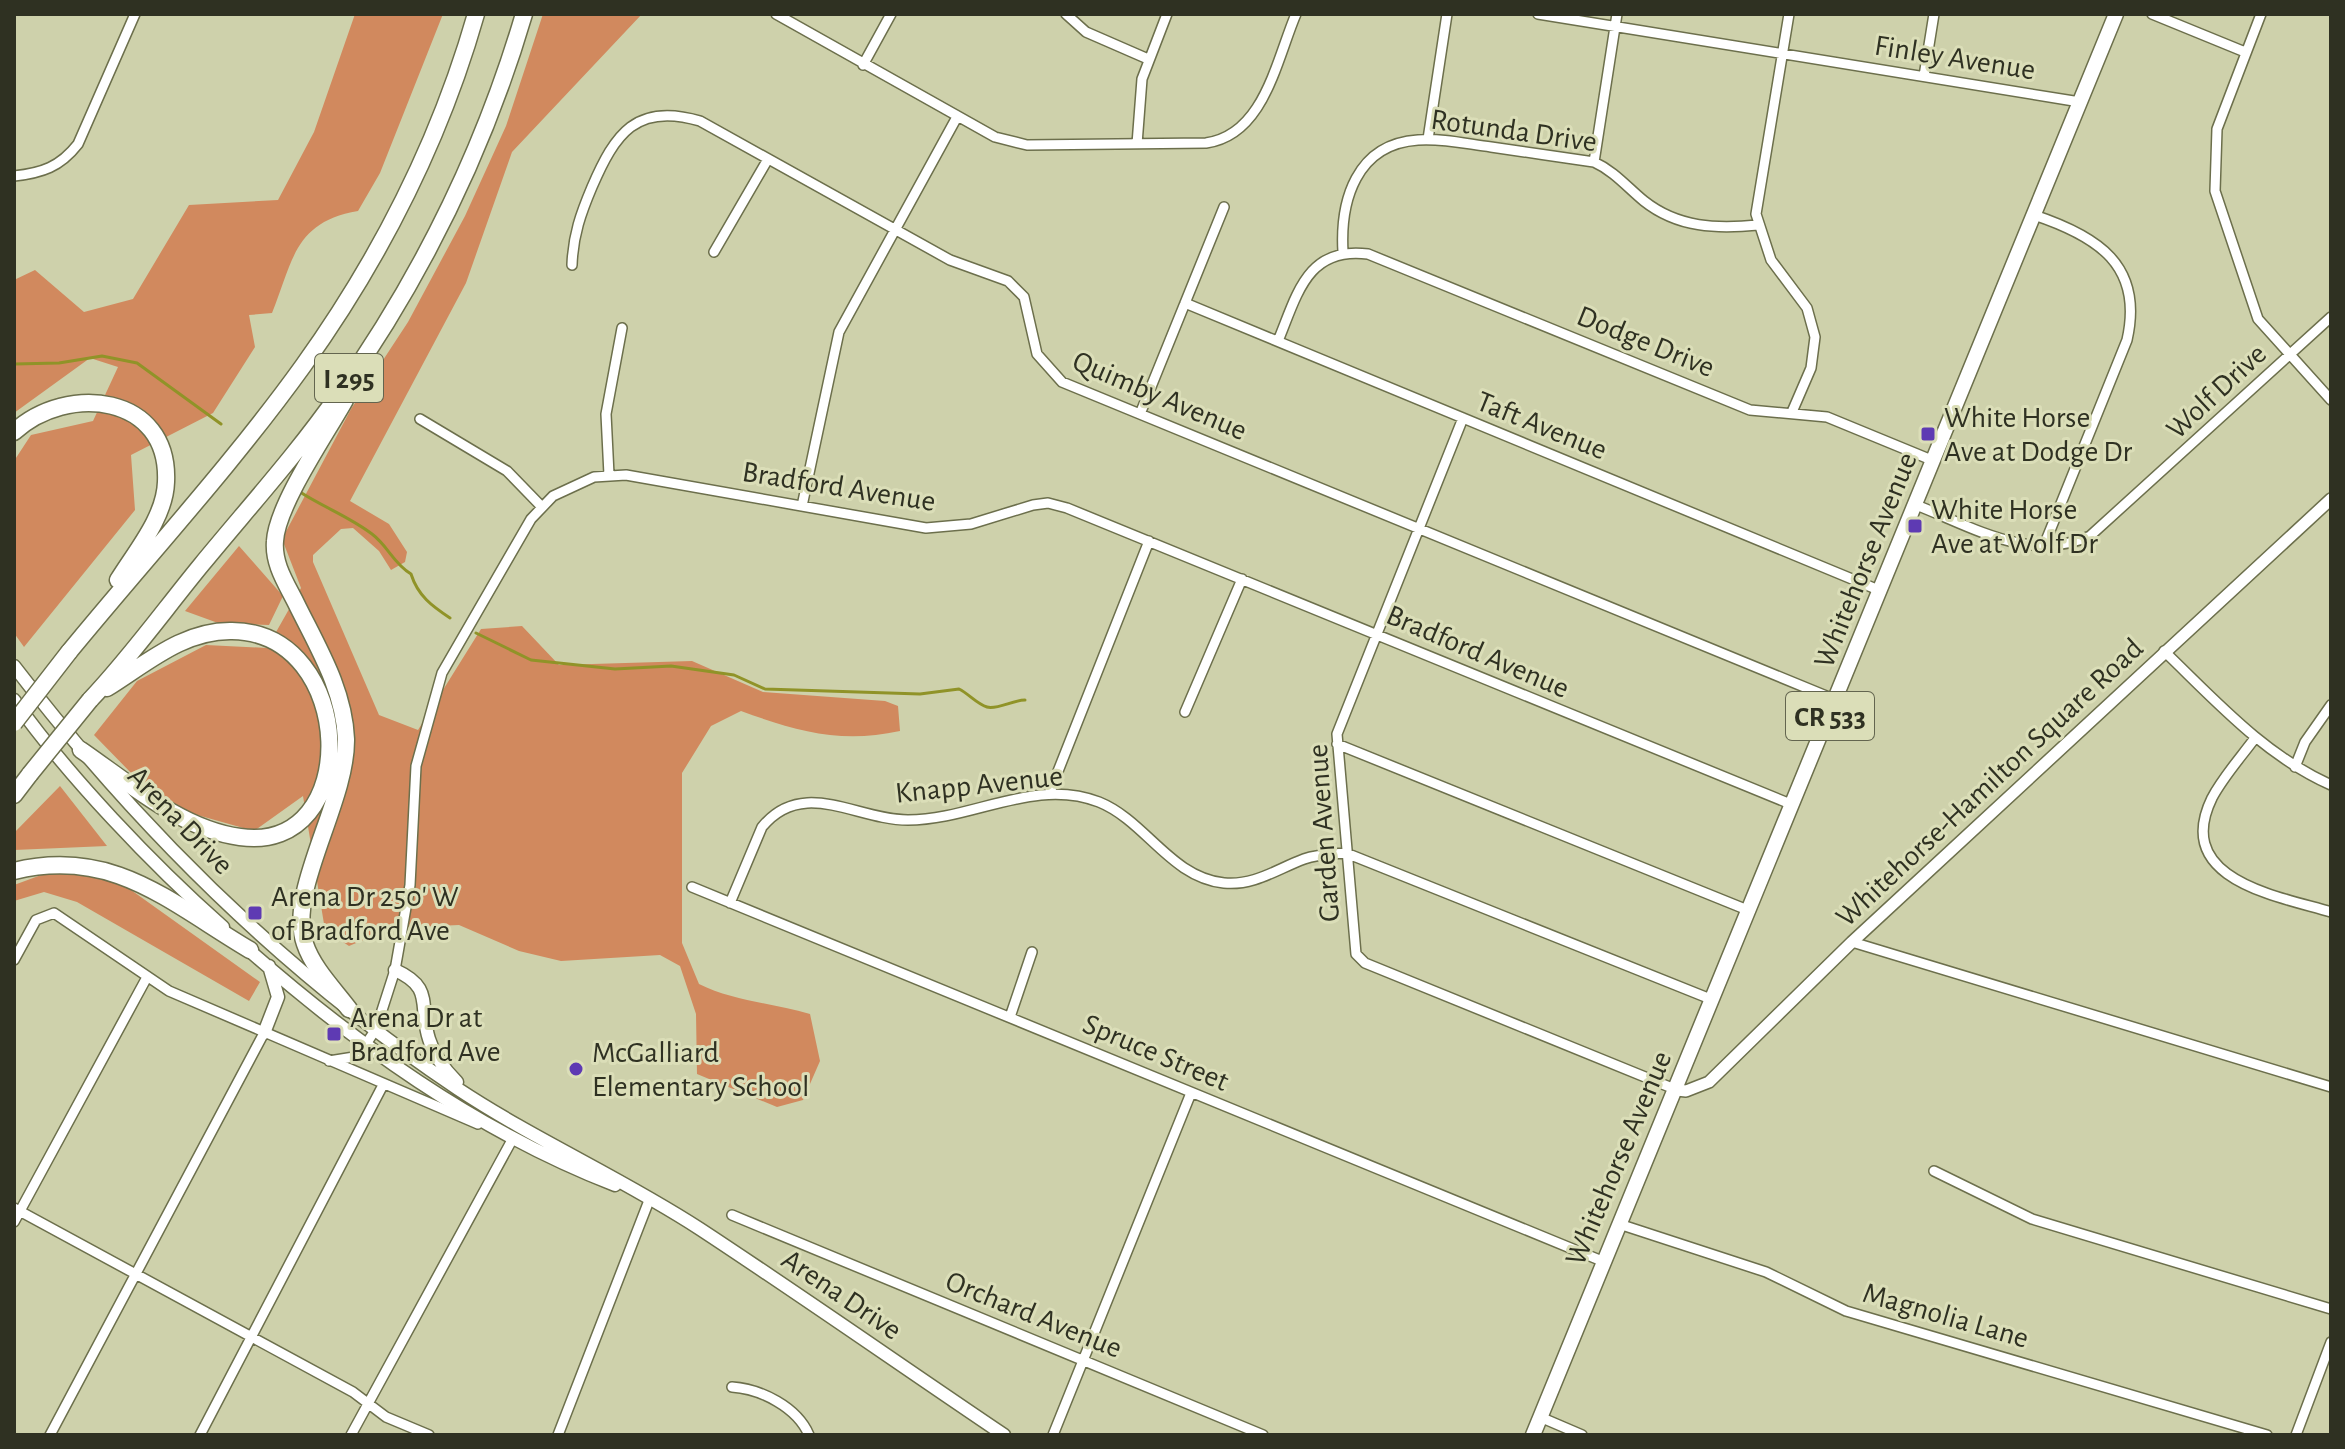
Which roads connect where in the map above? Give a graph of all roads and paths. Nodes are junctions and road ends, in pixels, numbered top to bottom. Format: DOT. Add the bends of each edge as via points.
graph roads {
  1 [pos="135,14"];
  2 [pos="476,14"];
  3 [pos="524,14"];
  4 [pos="776,14"];
  5 [pos="891,14"];
  6 [pos="1066,14"];
  7 [pos="1167,14"];
  8 [pos="1296,14"];
  9 [pos="1447,14"];
  10 [pos="1538,14"];
  11 [pos="1617,14"];
  12 [pos="1789,14"];
  13 [pos="1934,14"];
  14 [pos="2116,14"];
  15 [pos="2152,14"];
  16 [pos="2261,14"];
  17 [pos="1615,26"];
  18 [pos="2245,52"];
  19 [pos="1783,53"];
  20 [pos="1148,59"];
  21 [pos="863,65"];
  22 [pos="1924,76"];
  23 [pos="2080,102"];
  24 [pos="957,117"];
  25 [pos="1428,139"];
  26 [pos="1137,144"];
  27 [pos="768,159"];
  28 [pos="1594,162"];
  29 [pos="14,176"];
  30 [pos="1224,207"];
  31 [pos="2034,215"];
  32 [pos="1758,225"];
  33 [pos="895,228"];
  34 [pos="714,252"];
  35 [pos="1343,252"];
  36 [pos="572,265"];
  37 [pos="1185,303"];
  38 [pos="398,304"];
  39 [pos="2331,317"];
  40 [pos="622,328"];
  41 [pos="1278,341"];
  42 [pos="2289,356"];
  43 [pos="2331,400"];
  44 [pos="1792,412"];
  45 [pos="1140,414"];
  46 [pos="1463,418"];
  47 [pos="420,419"];
  48 [pos="14,432"];
  49 [pos="1934,461"];
  50 [pos="609,475"];
  51 [pos="2331,499"];
  52 [pos="1916,505"];
  53 [pos="541,506"];
  54 [pos="802,506"];
  55 [pos="1419,529"];
  56 [pos="1149,541"];
  57 [pos="2043,548"];
  58 [pos="1242,579"];
  59 [pos="1881,591"];
  60 [pos="91,626"];
  61 [pos="1376,635"];
  62 [pos="2164,651"];
  63 [pos="14,666"];
  64 [pos="92,697"];
  65 [pos="14,700"];
  66 [pos="1836,700"];
  67 [pos="2331,705"];
  68 [pos="1185,712"];
  69 [pos="14,723"];
  70 [pos="2255,738"];
  71 [pos="1337,744"];
  72 [pos="81,750"];
  73 [pos="2295,767"];
  74 [pos="2331,785"];
  75 [pos="1049,794"];
  76 [pos="14,795"];
  77 [pos="1793,805"];
  78 [pos="1346,853"];
  79 [pos="14,871"];
  80 [pos="692,887"];
  81 [pos="730,903"];
  82 [pos="1750,911"];
  83 [pos="2331,912"];
  84 [pos="1852,942"];
  85 [pos="250,950"];
  86 [pos="1032,952"];
  87 [pos="16,956"];
  88 [pos="267,963"];
  89 [pos="395,970"];
  90 [pos="146,979"];
  91 [pos="1713,1000"];
  92 [pos="349,1009"];
  93 [pos="1010,1017"];
  94 [pos="376,1029"];
  95 [pos="264,1033"];
  96 [pos="366,1044"];
  97 [pos="329,1061"];
  98 [pos="383,1085"];
  99 [pos="2331,1087"];
  100 [pos="1677,1090"];
  101 [pos="1191,1093"];
  102 [pos="477,1100"];
  103 [pos="495,1131"];
  104 [pos="512,1140"];
  105 [pos="1934,1171"];
  106 [pos="650,1198"];
  107 [pos="17,1209"];
  108 [pos="732,1215"];
  109 [pos="14,1222"];
  110 [pos="1619,1224"];
  111 [pos="1602,1261"];
  112 [pos="136,1274"];
  113 [pos="2331,1309"];
  114 [pos="254,1336"];
  115 [pos="2331,1342"];
  116 [pos="1083,1361"];
  117 [pos="732,1387"];
  118 [pos="368,1403"];
  119 [pos="1540,1417"];
  120 [pos="50,1435"];
  121 [pos="200,1435"];
  122 [pos="351,1435"];
  123 [pos="429,1435"];
  124 [pos="558,1435"];
  125 [pos="809,1435"];
  126 [pos="1004,1435"];
  127 [pos="1053,1435"];
  128 [pos="1263,1435"];
  129 [pos="1533,1435"];
  130 [pos="1582,1435"];
  131 [pos="2267,1435"];
  132 [pos="2296,1435"];
  1 -- 29 [label="street" via="78,144 49,170"];
  2 -- 60 [label="highway, I 295" via="427,148 349,297 264,418"];
  3 -- 38 [label="highway, I 295" via="460,186"];
  4 -- 21 [label="street"];
  5 -- 21 [label="street"];
  6 -- 20 [label="street" via="1086,32"];
  7 -- 20 [label="street"];
  8 -- 26 [label="street" via="1256,112 1240,131 1206,143"];
  9 -- 25 [label="street"];
  10 -- 17 [label="street, Finley Avenue"];
  11 -- 17 [label="street"];
  12 -- 19 [label="street"];
  13 -- 22 [label="street"];
  14 -- 23 [label="main road, Whitehorse Avenue / CR 533"];
  15 -- 18 [label="street"];
  16 -- 18 [label="street"];
  17 -- 19 [label="street, Finley Avenue"];
  17 -- 28 [label="street"];
  18 -- 42 [label="street" via="2217,129 2215,191 2250,302"];
  19 -- 22 [label="street, Finley Avenue"];
  19 -- 32 [label="street" via="1757,201"];
  20 -- 26 [label="street" via="1138,101"];
  21 -- 24 [label="street"];
  22 -- 23 [label="street, Finley Avenue"];
  23 -- 31 [label="main road, Whitehorse Avenue / CR 533"];
  24 -- 26 [label="street" via="1010,142"];
  24 -- 33 [label="street"];
  25 -- 28 [label="street, Rotunda Drive"];
  25 -- 35 [label="street, Rotunda Drive" via="1394,145 1359,172 1343,212"];
  27 -- 33 [label="street, Quimby Avenue"];
  27 -- 34 [label="street"];
  27 -- 36 [label="street, Quimby Avenue" via="687,117 664,116 635,124 606,155 577,224"];
  28 -- 32 [label="street, Rotunda Drive" via="1674,218 1719,228"];
  30 -- 37 [label="street"];
  31 -- 49 [label="main road, Whitehorse Avenue / CR 533"];
  31 -- 57 [label="street" via="2083,233 2106,251 2124,278 2131,309 2127,340"];
  32 -- 44 [label="street" via="1771,260 1807,308 1815,337 1811,368"];
  33 -- 45 [label="street, Quimby Avenue" via="950,260 1008,281 1024,297 1037,354 1052,375"];
  33 -- 54 [label="street" via="839,332"];
  35 -- 41 [label="street" via="1306,277"];
  35 -- 44 [label="street, Dodge Drive" via="1376,256 1750,410"];
  37 -- 41 [label="street, Taft Avenue"];
  37 -- 45 [label="street"];
  38 -- 64 [label="highway, I 295" via="300,446"];
  38 -- 92 [label="highway" via="280,517 274,544 280,571 333,679 343,714 342,780 300,915 311,959"];
  39 -- 42 [label="street, Wolf Drive"];
  40 -- 50 [label="street" via="606,414"];
  41 -- 46 [label="street, Taft Avenue"];
  42 -- 43 [label="street"];
  42 -- 57 [label="street, Wolf Drive" via="2102,527 2074,543"];
  44 -- 49 [label="street, Dodge Drive" via="1827,417"];
  45 -- 55 [label="street, Quimby Avenue"];
  46 -- 55 [label="street, Garden Avenue"];
  46 -- 59 [label="street, Taft Avenue"];
  47 -- 53 [label="street" via="507,471"];
  48 -- 60 [label="highway" via="52,407 103,402 139,420 162,453 166,482 160,511"];
  49 -- 52 [label="main road, Whitehorse Avenue / CR 533"];
  50 -- 53 [label="street, Bradford Avenue" via="578,482"];
  50 -- 54 [label="street, Bradford Avenue"];
  51 -- 62 [label="street, Whitehorse-Hamilton Square Road"];
  52 -- 57 [label="street, Wolf Drive" via="2015,544"];
  52 -- 59 [label="main road, Whitehorse Avenue / CR 533"];
  53 -- 89 [label="street, Bradford Avenue" via="453,650 432,699 416,766 410,885"];
  54 -- 56 [label="street, Bradford Avenue" via="926,528 971,524 1048,503"];
  55 -- 61 [label="street, Garden Avenue"];
  55 -- 66 [label="street, Quimby Avenue"];
  56 -- 58 [label="street, Bradford Avenue"];
  56 -- 75 [label="street"];
  58 -- 61 [label="street, Bradford Avenue"];
  58 -- 68 [label="street"];
  59 -- 66 [label="main road, Whitehorse Avenue / CR 533"];
  60 -- 69 [label="highway, I 295, bridge"];
  61 -- 71 [label="street, Garden Avenue"];
  61 -- 77 [label="street, Bradford Avenue"];
  62 -- 70 [label="street"];
  62 -- 84 [label="street, Whitehorse-Hamilton Square Road"];
  63 -- 72 [label="main road, Arena Drive"];
  64 -- 72 [label="highway" via="192,637 232,631 256,634 291,652 311,674 329,731 328,772 312,808 292,826 266,837 238,837 176,814"];
  64 -- 76 [label="highway, I 295, bridge"];
  65 -- 85 [label="main road, Arena Drive" via="105,807 197,904"];
  66 -- 77 [label="main road, Whitehorse Avenue / CR 533"];
  67 -- 73 [label="street"];
  70 -- 73 [label="street"];
  70 -- 83 [label="street" via="2206,812 2211,854 2236,882"];
  71 -- 78 [label="street, Garden Avenue"];
  71 -- 82 [label="street"];
  72 -- 92 [label="main road, Arena Drive" via="198,878"];
  73 -- 74 [label="street"];
  75 -- 78 [label="street, Knapp Avenue" via="1082,797 1114,810 1183,869 1211,881 1257,880 1305,858"];
  75 -- 81 [label="street, Knapp Avenue" via="912,820 873,817 814,800 793,803 762,827"];
  77 -- 82 [label="main road, Whitehorse Avenue / CR 533"];
  78 -- 91 [label="street, Knapp Avenue"];
  78 -- 100 [label="street, Garden Avenue" via="1356,954 1365,963"];
  79 -- 85 [label="highway" via="69,862 119,874"];
  80 -- 81 [label="street, Spruce Street"];
  81 -- 93 [label="street, Spruce Street"];
  82 -- 91 [label="main road, Whitehorse Avenue / CR 533"];
  84 -- 99 [label="street"];
  84 -- 100 [label="street, Whitehorse-Hamilton Square Road" via="1709,1082"];
  85 -- 88 [label="main road, Arena Drive"];
  86 -- 93 [label="street"];
  87 -- 90 [label="street" via="36,920 54,913"];
  88 -- 95 [label="main road" via="278,997"];
  88 -- 96 [label="main road, Arena Drive"];
  89 -- 94 [label="street, Bradford Avenue"];
  89 -- 102 [label="main road" via="418,984 435,1053"];
  90 -- 95 [label="street"];
  90 -- 107 [label="street"];
  91 -- 100 [label="main road, Whitehorse Avenue / CR 533"];
  92 -- 94 [label="main road, Arena Drive"];
  93 -- 101 [label="street, Spruce Street"];
  94 -- 96 [label="street, Bradford Avenue"];
  94 -- 102 [label="main road, Arena Drive"];
  95 -- 97 [label="street"];
  95 -- 112 [label="street"];
  96 -- 97 [label="street" via="354,1057"];
  96 -- 103 [label="main road, Arena Drive"];
  97 -- 98 [label="street"];
  98 -- 103 [label="street"];
  98 -- 114 [label="street"];
  100 -- 110 [label="main road, Whitehorse Avenue / CR 533"];
  101 -- 111 [label="street, Spruce Street"];
  101 -- 116 [label="street"];
  102 -- 106 [label="main road, Arena Drive"];
  103 -- 104 [label="main road, Arena Drive"];
  104 -- 106 [label="main road, Arena Drive"];
  104 -- 118 [label="street"];
  105 -- 113 [label="street" via="2032,1219"];
  106 -- 124 [label="street"];
  106 -- 126 [label="main road, Arena Drive"];
  107 -- 109 [label="street"];
  107 -- 112 [label="street"];
  108 -- 116 [label="street, Orchard Avenue" via="784,1242"];
  110 -- 111 [label="main road, Whitehorse Avenue / CR 533"];
  110 -- 131 [label="street, Magnolia Lane" via="1766,1272 1846,1311"];
  111 -- 119 [label="main road, Whitehorse Avenue / CR 533"];
  112 -- 114 [label="street"];
  112 -- 120 [label="street"];
  114 -- 118 [label="street"];
  114 -- 121 [label="street"];
  115 -- 132 [label="street"];
  116 -- 127 [label="street"];
  116 -- 128 [label="street, Orchard Avenue"];
  117 -- 125 [label="street" via="763,1393 798,1418"];
  118 -- 122 [label="street"];
  118 -- 123 [label="street" via="386,1417"];
  119 -- 129 [label="main road, Whitehorse Avenue / CR 533"];
  119 -- 130 [label="street"];
}
